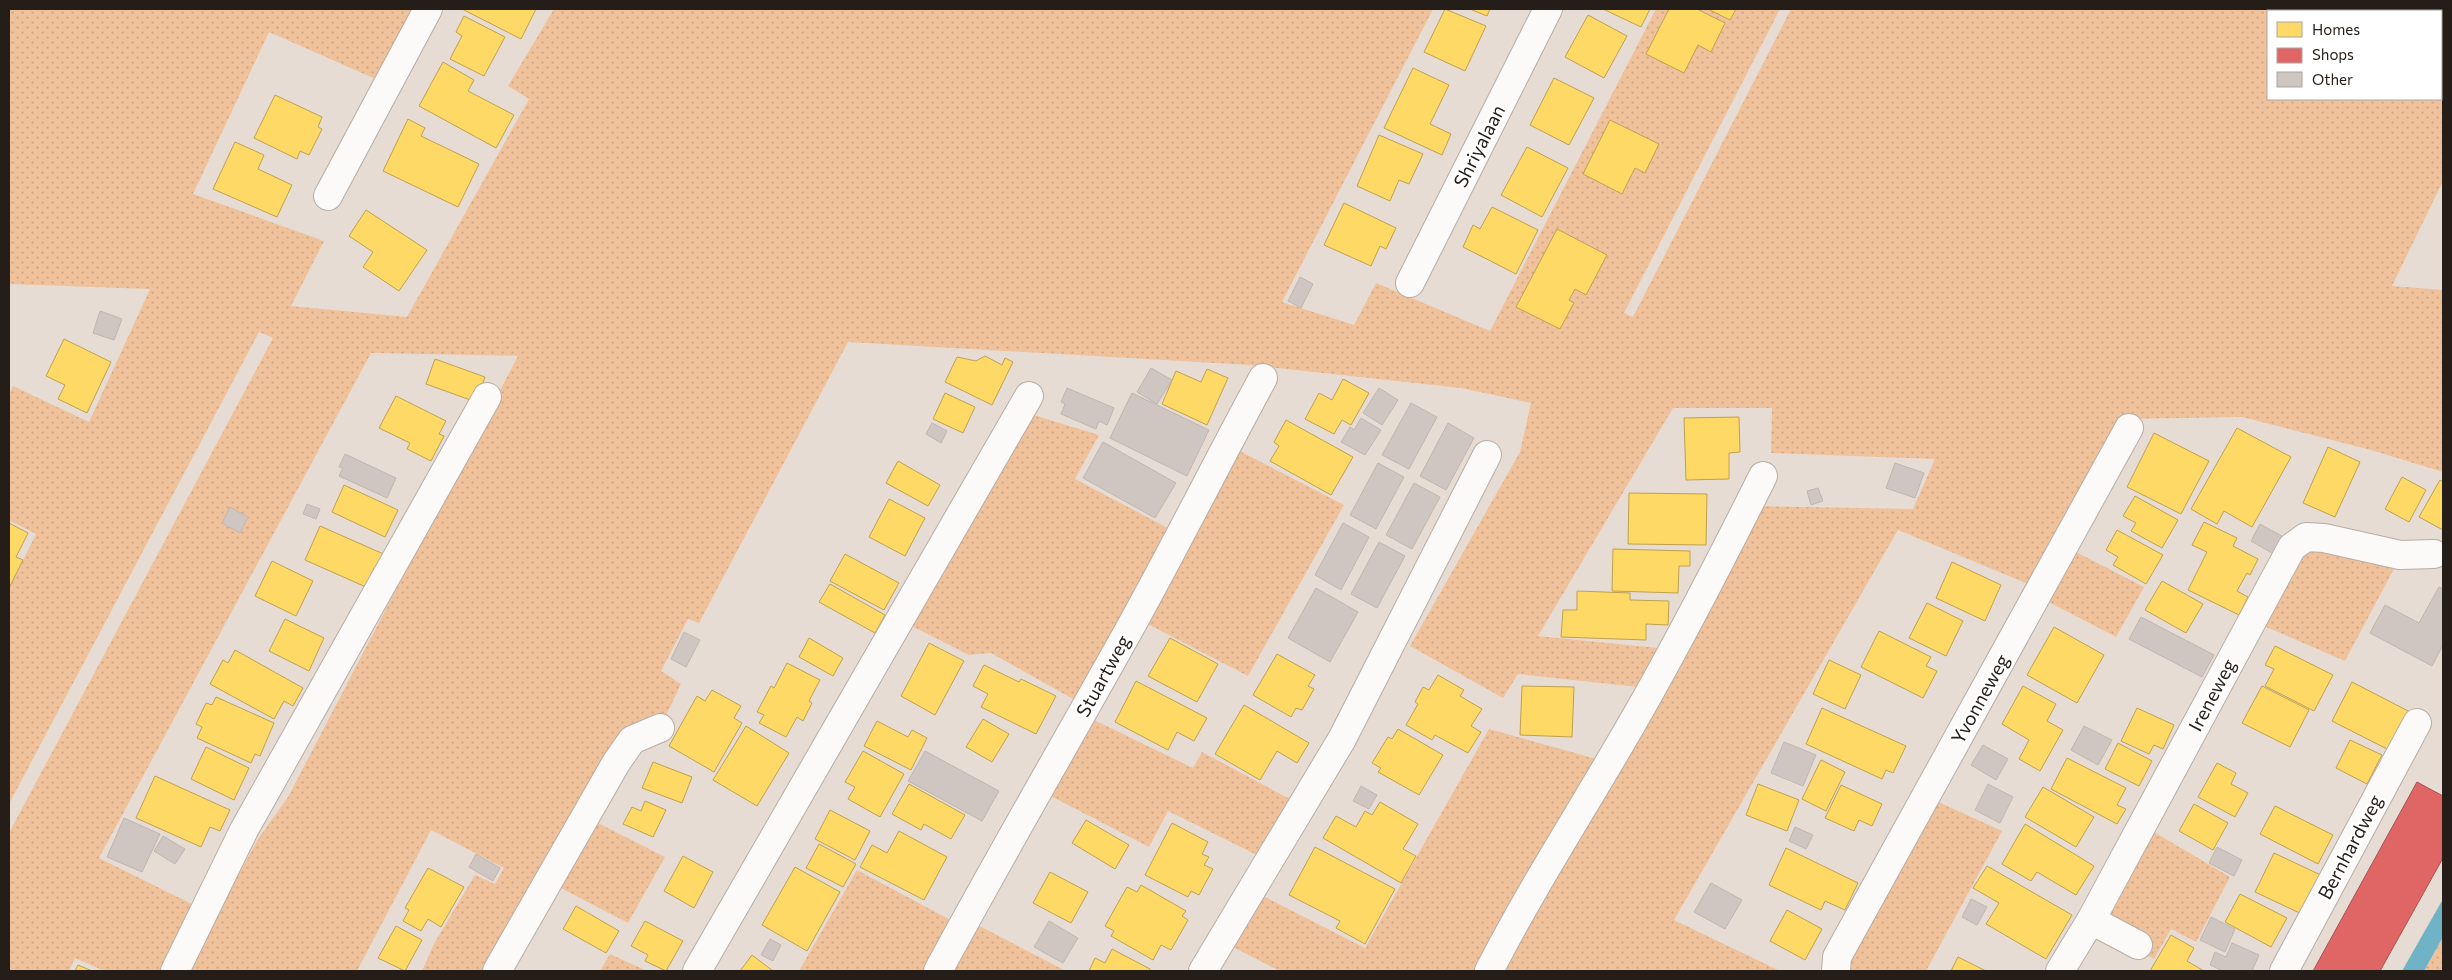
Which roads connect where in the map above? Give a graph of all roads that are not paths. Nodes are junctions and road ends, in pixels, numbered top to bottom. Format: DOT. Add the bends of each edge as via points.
graph roads {
  1 [pos="428,9"];
  2 [pos="1548,9"];
  3 [pos="328,196"];
  4 [pos="1410,283"];
  5 [pos="1263,378"];
  6 [pos="1029,396"];
  7 [pos="488,397"];
  8 [pos="2129,428"];
  9 [pos="1487,455"];
  10 [pos="1763,476"];
  11 [pos="2434,554"];
  12 [pos="2417,723"];
  13 [pos="660,728"];
  14 [pos="2091,920"];
  15 [pos="2138,945"];
  16 [pos="175,971"];
  17 [pos="497,971"];
  18 [pos="697,971"];
  19 [pos="938,971"];
  20 [pos="1203,971"];
  21 [pos="1489,971"];
  22 [pos="1836,971"];
  23 [pos="2060,971"];
  24 [pos="2284,971"];
  1 -- 3 [label="street"];
  2 -- 4 [label="street, Shriyalaan"];
  5 -- 19 [label="street, Stuartweg" via="1208,478 1180,539"];
  6 -- 18 [label="street"];
  7 -- 16 [label="street" via="244,830"];
  8 -- 22 [label="street, Yvonneweg" via="1837,957"];
  9 -- 20 [label="street" via="1342,739"];
  10 -- 21 [label="street" via="1634,720 1531,891"];
  11 -- 14 [label="street, Ireneweg" via="2400,555 2324,538 2306,537 2292,546"];
  12 -- 24 [label="street, Bernhardweg"];
  13 -- 17 [label="street" via="632,740 616,763"];
  14 -- 15 [label="street"];
  14 -- 23 [label="street, Ireneweg"];
}
